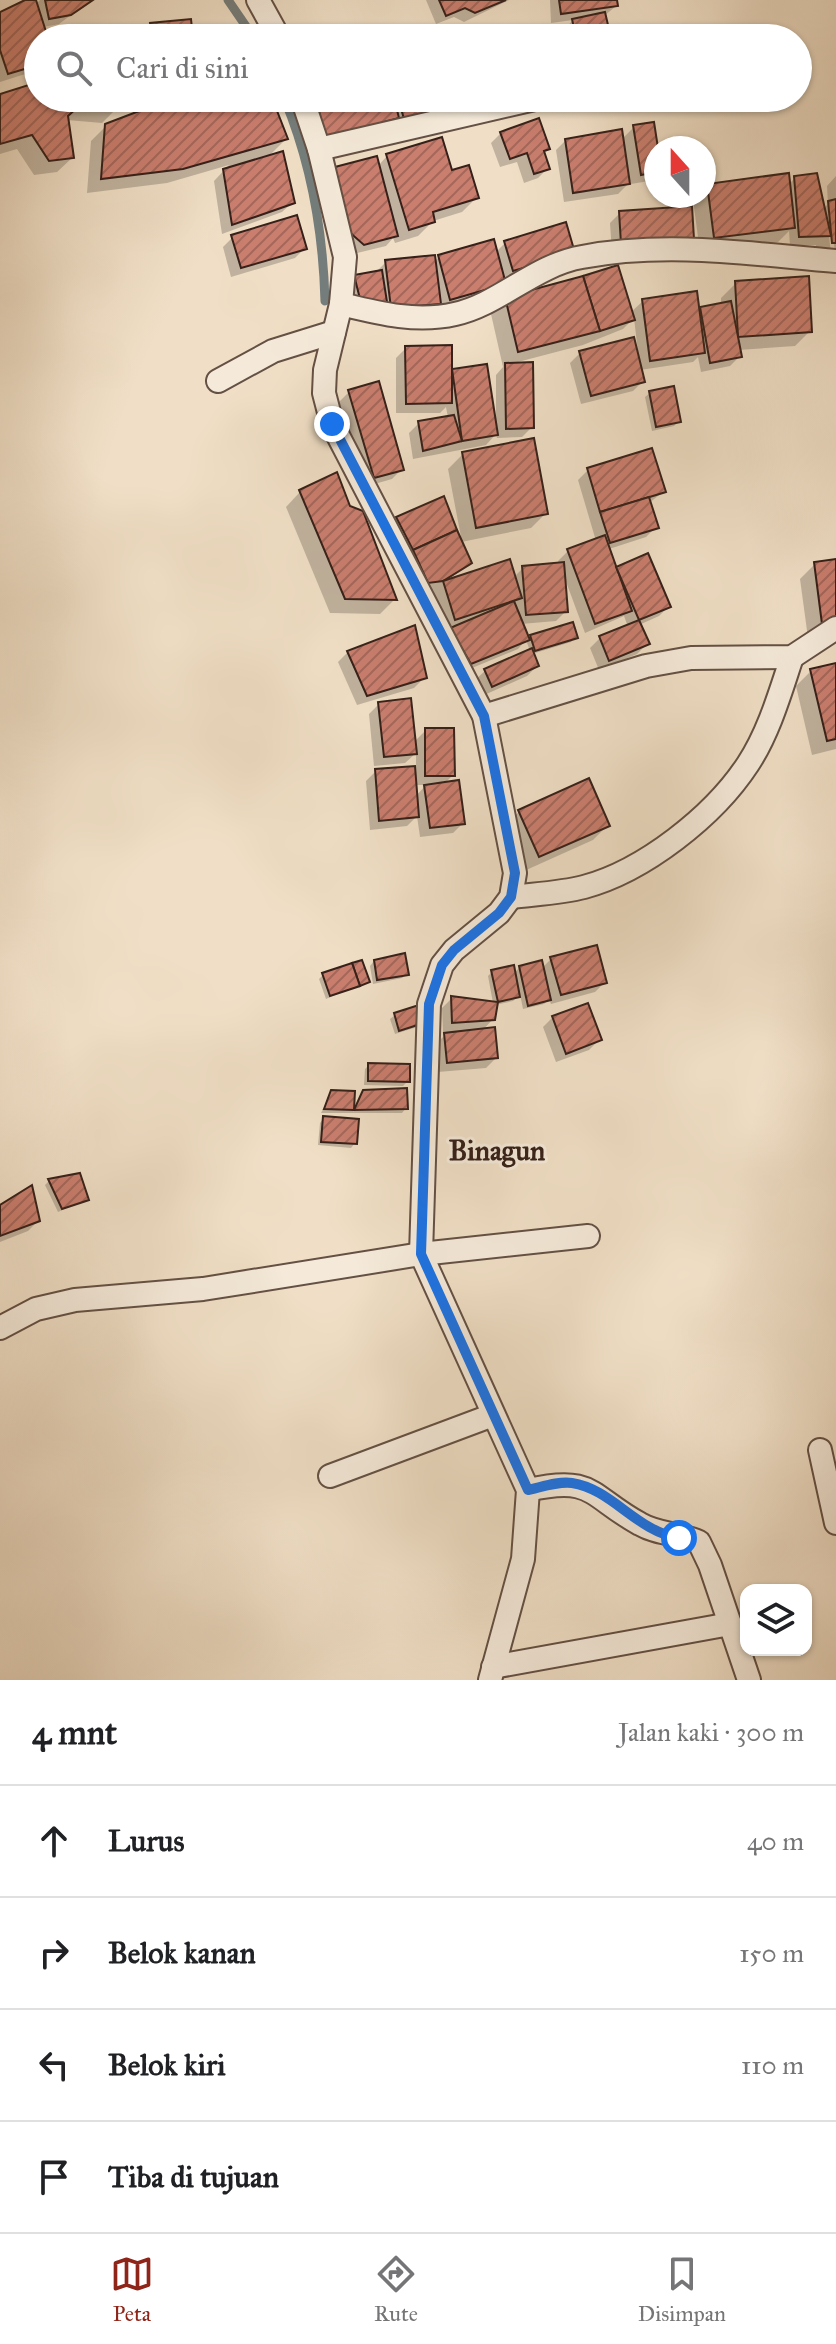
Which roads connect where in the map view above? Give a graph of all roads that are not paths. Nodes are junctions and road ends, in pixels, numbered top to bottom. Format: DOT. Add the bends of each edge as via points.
graph roads {
  1 [pos="258,0"];
  2 [pos="271,24"];
  3 [pos="307,112"];
  4 [pos="479,112"];
  5 [pos="319,149"];
  6 [pos="836,261"];
  7 [pos="341,304"];
  8 [pos="334,332"];
  9 [pos="218,381"];
  10 [pos="836,628"];
  11 [pos="792,657"];
  12 [pos="484,716"];
  13 [pos="511,897"];
  14 [pos="588,1236"];
  15 [pos="421,1254"];
  16 [pos="0,1328"];
  17 [pos="493,1415"];
  18 [pos="820,1450"];
  19 [pos="330,1476"];
  20 [pos="528,1490"];
  21 [pos="836,1523"];
  22 [pos="730,1624"];
  23 [pos="492,1674"];
  24 [pos="749,1680"];
  1 -- 2 [label="street"];
  3 -- 5 [label="street"];
  4 -- 5 [label="street"];
  5 -- 7 [label="street" via="345,257"];
  6 -- 7 [label="street" via="707,248 594,254 546,269 456,314 412,318"];
  7 -- 8 [label="street"];
  8 -- 9 [label="street" via="273,351"];
  8 -- 12 [label="street" via="324,393 332,424"];
  10 -- 11 [label="street"];
  11 -- 12 [label="street" via="691,658 646,666"];
  11 -- 13 [label="street" via="773,715 748,764 662,850 607,880"];
  12 -- 13 [label="street" via="515,873"];
  13 -- 15 [label="street" via="454,950 433,983"];
  14 -- 15 [label="street"];
  15 -- 16 [label="street" via="203,1289 53,1303"];
  15 -- 17 [label="street"];
  17 -- 19 [label="street"];
  17 -- 20 [label="street"];
  18 -- 21 [label="street"];
  20 -- 22 [label="street" via="574,1483 639,1524 699,1542"];
  20 -- 23 [label="street" via="523,1559"];
  22 -- 23 [label="street"];
  22 -- 24 [label="street"];
}
